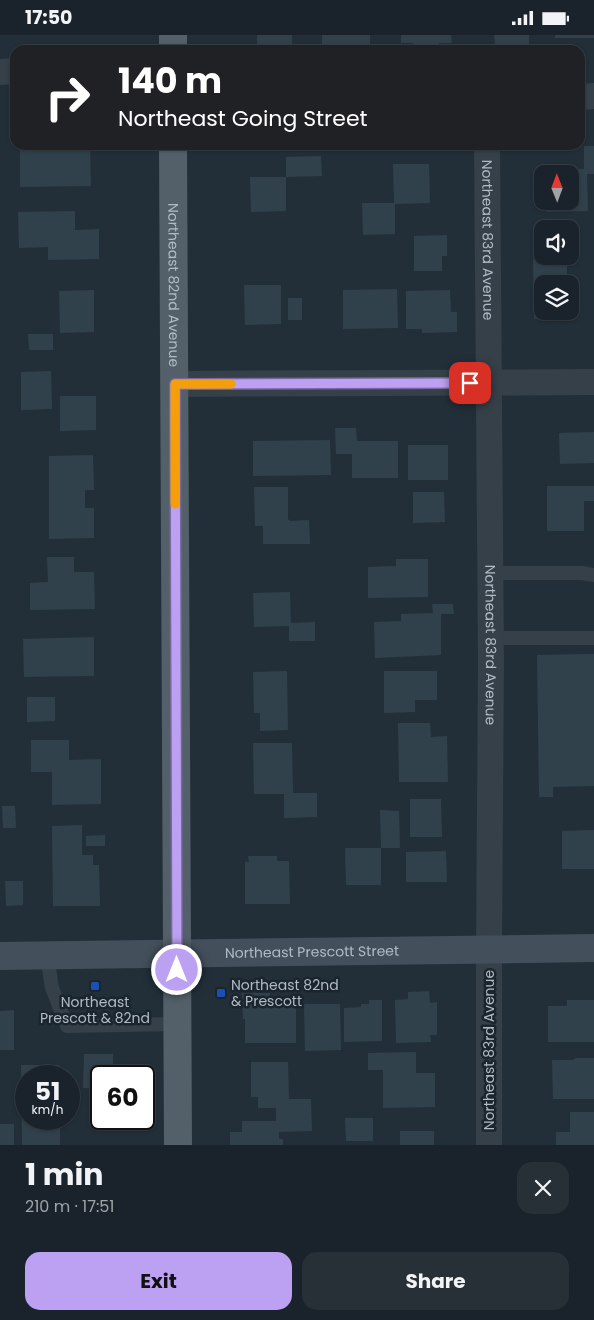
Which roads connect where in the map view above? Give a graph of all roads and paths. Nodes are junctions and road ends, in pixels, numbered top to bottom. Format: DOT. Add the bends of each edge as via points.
graph roads {
  1 [pos="173,150"];
  2 [pos="487,150"];
  3 [pos="490,382"];
  4 [pos="594,382"];
  5 [pos="175,384"];
  6 [pos="491,573"];
  7 [pos="594,575"];
  8 [pos="491,638"];
  9 [pos="594,638"];
  10 [pos="594,948"];
  11 [pos="489,949"];
  12 [pos="177,953"];
  13 [pos="47,955"];
  14 [pos="0,956"];
  15 [pos="178,1024"];
  16 [pos="178,1145"];
  17 [pos="489,1145"];
  1 -- 5 [label="main road, Northeast 82nd Avenue"];
  2 -- 3 [label="street, Northeast 83rd Avenue"];
  3 -- 4 [label="street"];
  3 -- 5 [label="street"];
  3 -- 6 [label="street, Northeast 83rd Avenue"];
  5 -- 12 [label="main road, Northeast 82nd Avenue"];
  6 -- 7 [label="lane"];
  6 -- 8 [label="street, Northeast 83rd Avenue"];
  8 -- 9 [label="lane"];
  8 -- 11 [label="street, Northeast 83rd Avenue"];
  10 -- 11 [label="street, Northeast Prescott Street"];
  11 -- 12 [label="street, Northeast Prescott Street"];
  11 -- 17 [label="street, Northeast 83rd Avenue"];
  12 -- 13 [label="street, Northeast Prescott Street"];
  12 -- 15 [label="main road, Northeast 82nd Avenue"];
  13 -- 14 [label="street, Northeast Prescott Street"];
  13 -- 15 [label="lane" via="52,988 67,1026"];
  15 -- 16 [label="main road, Northeast 82nd Avenue"];
}
